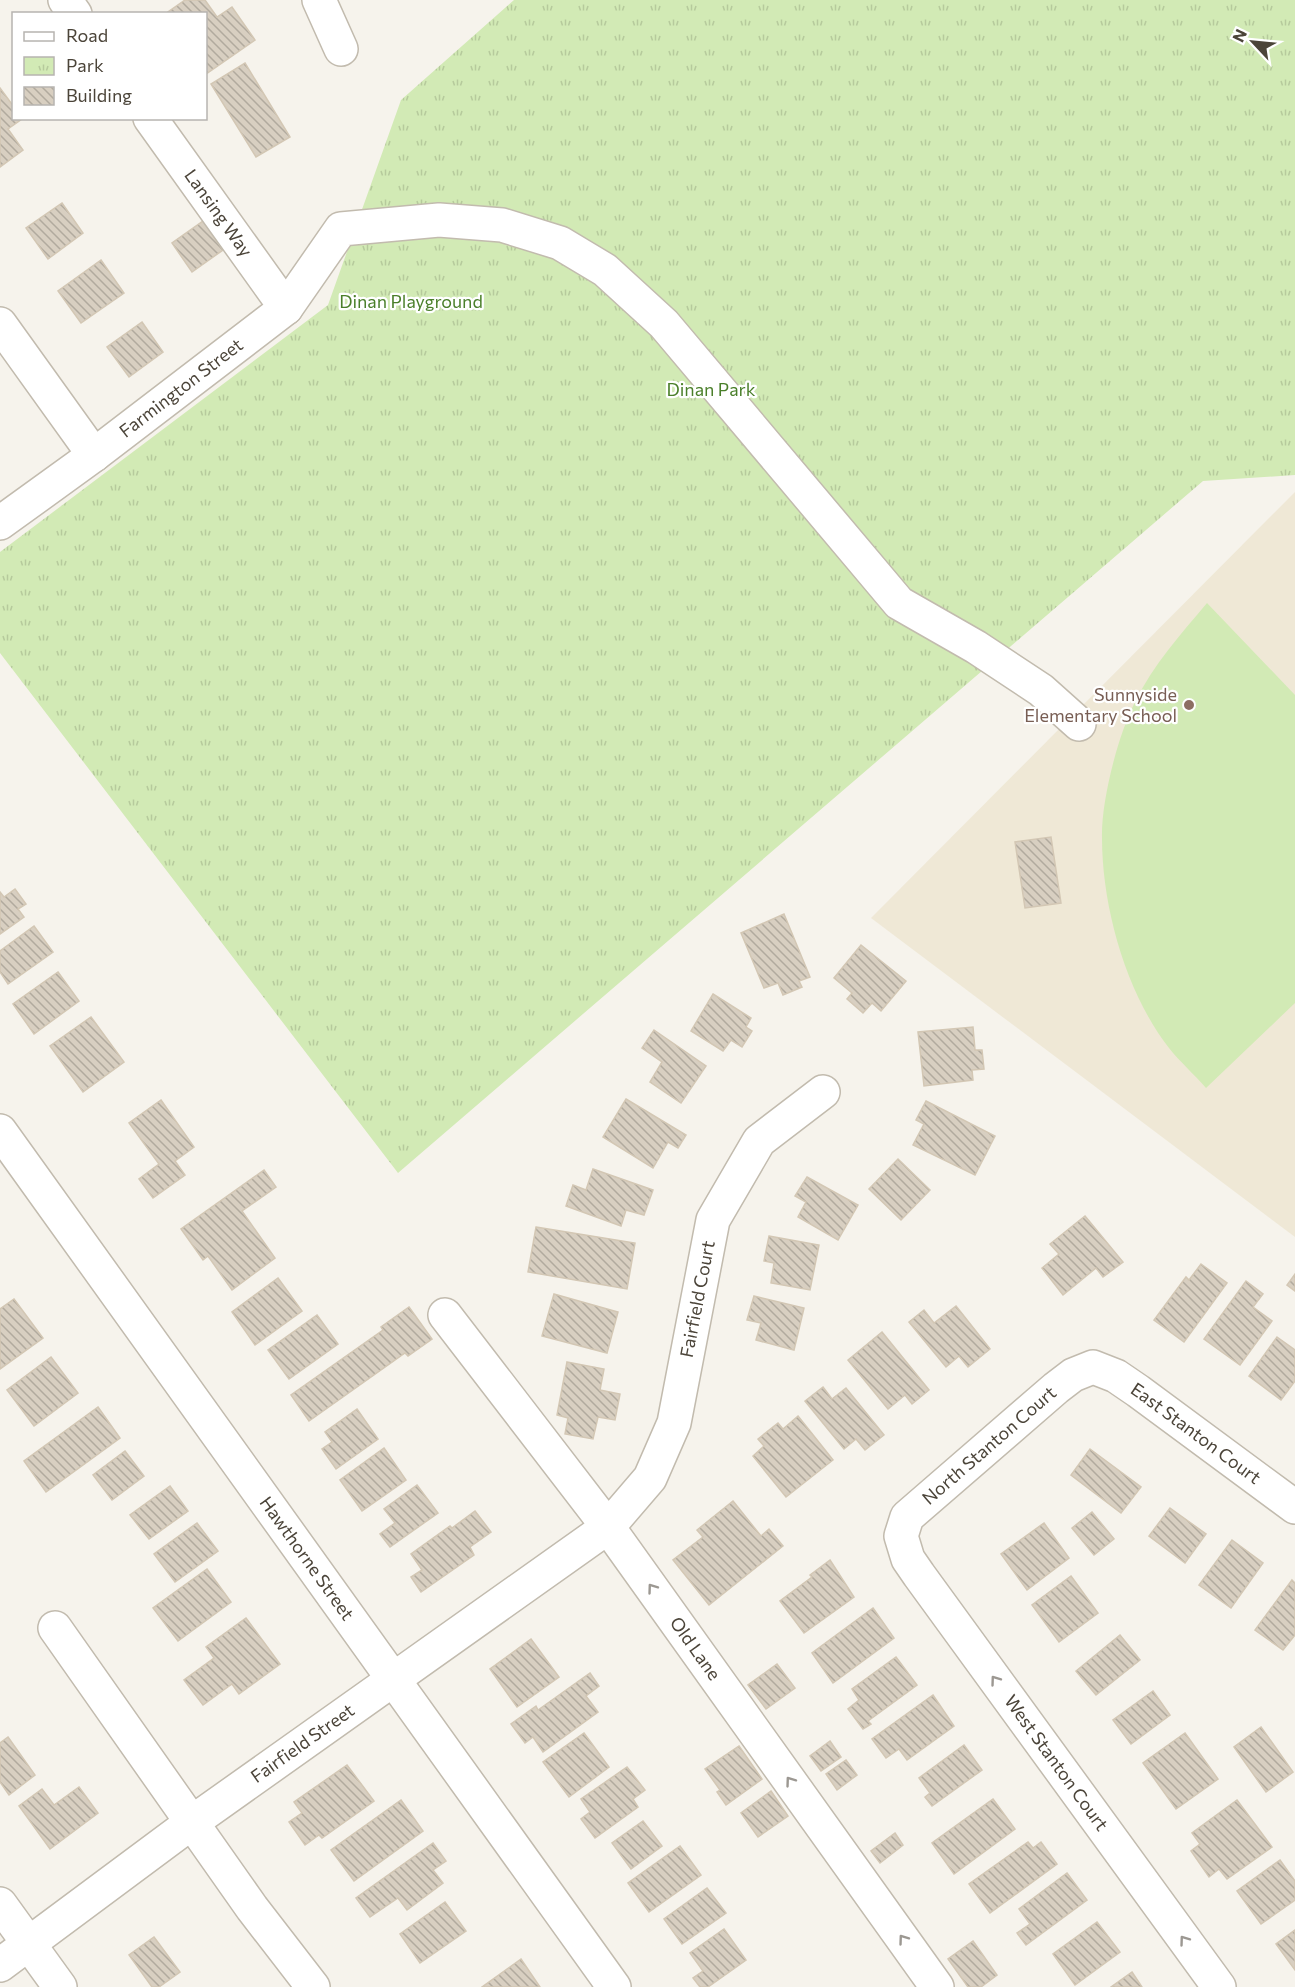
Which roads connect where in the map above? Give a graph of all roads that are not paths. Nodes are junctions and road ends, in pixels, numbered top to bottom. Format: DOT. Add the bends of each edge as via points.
graph roads {
  1 [pos="319,0"];
  2 [pos="341,49"];
  3 [pos="151,120"];
  4 [pos="286,308"];
  5 [pos="0,324"];
  6 [pos="94,455"];
  7 [pos="0,523"];
  8 [pos="1079,724"];
  9 [pos="823,1092"];
  10 [pos="0,1131"];
  11 [pos="445,1315"];
  12 [pos="1093,1367"];
  13 [pos="1295,1507"];
  14 [pos="608,1527"];
  15 [pos="901,1536"];
  16 [pos="55,1628"];
  17 [pos="392,1679"];
  18 [pos="191,1823"];
  19 [pos="0,1904"];
  20 [pos="29,1944"];
  21 [pos="0,1965"];
  22 [pos="60,1987"];
  23 [pos="313,1987"];
  24 [pos="614,1987"];
  25 [pos="937,1987"];
  26 [pos="1219,1987"];
  1 -- 2 [label="street"];
  3 -- 4 [label="street, Lansing Way"];
  4 -- 6 [label="street, Farmington Street"];
  4 -- 8 [label="street, Farmington Street" via="341,229 439,220 502,225 560,243 605,270 664,324 899,603 1032,684"];
  5 -- 6 [label="street"];
  6 -- 7 [label="street, Farmington Street"];
  9 -- 14 [label="street, Fairfield Court" via="759,1141 713,1220 675,1424 650,1478"];
  10 -- 17 [label="street, Hawthorne Street"];
  11 -- 14 [label="street, Old Lane"];
  12 -- 13 [label="street, East Stanton Court" via="1116,1376"];
  12 -- 15 [label="street, North Stanton Court" via="1056,1388 907,1517"];
  14 -- 17 [label="street, Fairfield Street"];
  25 -- 14 [label="street, Old Lane, one-way"];
  26 -- 15 [label="street, West Stanton Court, one-way" via="919,1575 908,1559"];
  16 -- 18 [label="street"];
  17 -- 18 [label="street, Fairfield Street"];
  17 -- 24 [label="street, Hawthorne Street"];
  18 -- 20 [label="street, Fairfield Street"];
  18 -- 23 [label="street"];
  19 -- 20 [label="street"];
  20 -- 21 [label="street, Fairfield Street"];
  20 -- 22 [label="street"];
}
